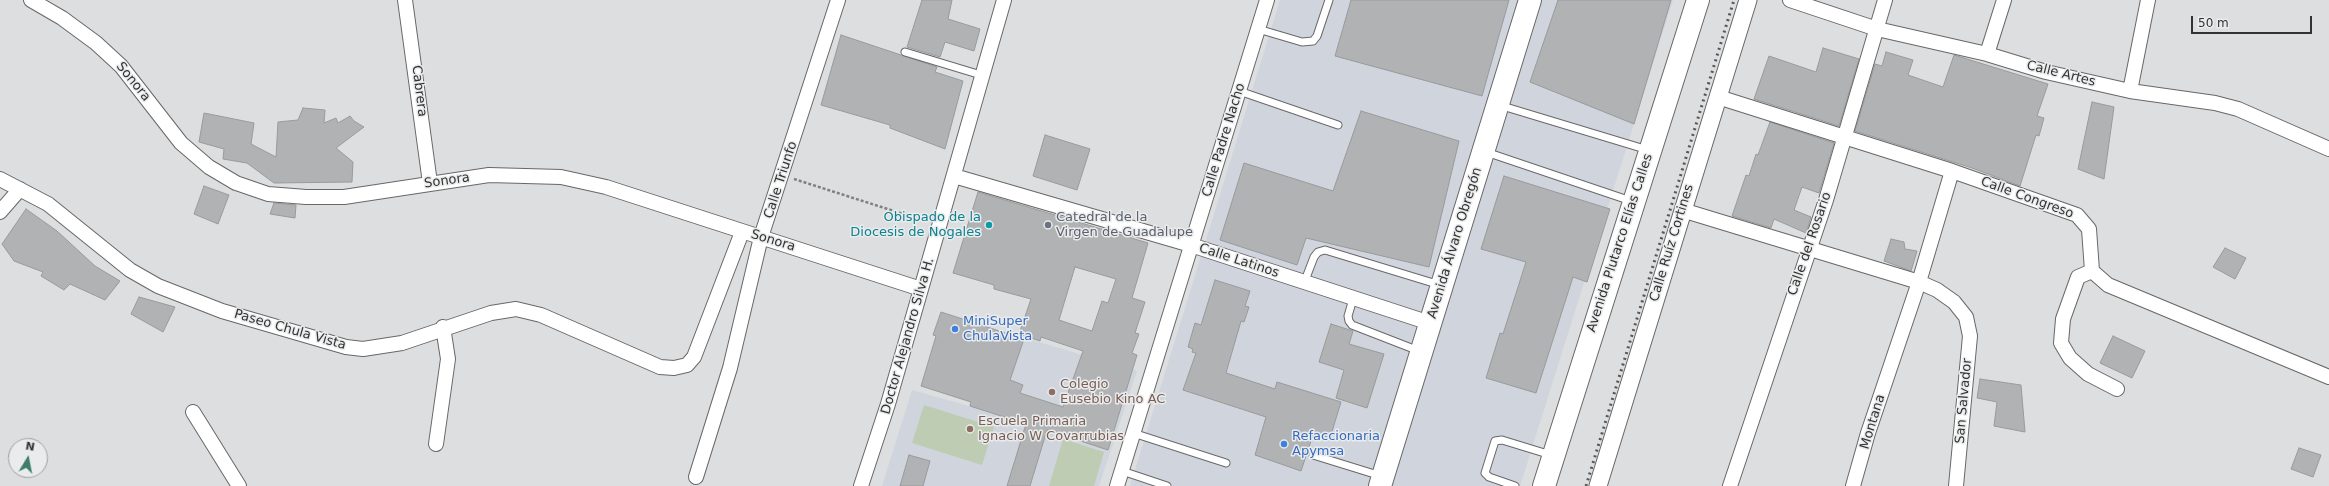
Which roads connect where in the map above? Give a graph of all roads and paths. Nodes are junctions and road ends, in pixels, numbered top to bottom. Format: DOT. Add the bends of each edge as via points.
graph roads {
  1 [pos="31,0"];
  2 [pos="405,0"];
  3 [pos="838,0"];
  4 [pos="1004,0"];
  5 [pos="1267,0"];
  6 [pos="1328,0"];
  7 [pos="1530,0"];
  8 [pos="1698,0"];
  9 [pos="1748,0"];
  10 [pos="1790,0"];
  11 [pos="1885,0"];
  12 [pos="2004,0"];
  13 [pos="2148,0"];
  14 [pos="1258,29"];
  15 [pos="1877,29"];
  16 [pos="905,52"];
  17 [pos="1987,54"];
  18 [pos="981,75"];
  19 [pos="1239,91"];
  20 [pos="2130,91"];
  21 [pos="1718,97"];
  22 [pos="1497,104"];
  23 [pos="1338,125"];
  24 [pos="1845,138"];
  25 [pos="2329,150"];
  26 [pos="1484,151"];
  27 [pos="1650,151"];
  28 [pos="1952,171"];
  29 [pos="782,175"];
  30 [pos="954,176"];
  31 [pos="0,179"];
  32 [pos="430,183"];
  33 [pos="20,188"];
  34 [pos="1633,202"];
  35 [pos="1682,210"];
  36 [pos="0,212"];
  37 [pos="940,226"];
  38 [pos="742,232"];
  39 [pos="761,237"];
  40 [pos="1190,245"];
  41 [pos="1808,249"];
  42 [pos="2092,270"];
  43 [pos="1919,282"];
  44 [pos="1304,283"];
  45 [pos="1442,285"];
  46 [pos="921,289"];
  47 [pos="1353,299"];
  48 [pos="1430,324"];
  49 [pos="443,327"];
  50 [pos="1422,352"];
  51 [pos="2329,377"];
  52 [pos="2117,389"];
  53 [pos="193,412"];
  54 [pos="1133,433"];
  55 [pos="436,444"];
  56 [pos="1313,455"];
  57 [pos="1554,455"];
  58 [pos="1226,463"];
  59 [pos="1122,471"];
  60 [pos="696,477"];
  61 [pos="1381,481"];
  62 [pos="1158,484"];
  63 [pos="239,486"];
  64 [pos="861,486"];
  65 [pos="1117,486"];
  66 [pos="1167,486"];
  67 [pos="1515,486"];
  68 [pos="1544,486"];
  69 [pos="1598,486"];
  70 [pos="1730,486"];
  71 [pos="1853,486"];
  72 [pos="1956,486"];
  1 -- 32 [label="street, Sonora" via="62,18 96,43 121,66 181,143 209,167 236,183 268,194 314,197 380,193"];
  2 -- 32 [label="street, Cabrera"];
  3 -- 29 [label="street, Calle Triunfo"];
  4 -- 18 [label="street, Doctor Alejandro Silva H."];
  5 -- 14 [label="street, Calle Padre Nacho"];
  6 -- 14 [label="lane" via="1317,36 1313,41 1302,42"];
  7 -- 22 [label="highway, Avenida Álvaro Obregón"];
  8 -- 27 [label="highway, Avenida Plutarco Elías Calles"];
  9 -- 21 [label="street, Calle Ruíz Cortines"];
  10 -- 15 [label="street, Calle Artes"];
  11 -- 15 [label="street, Calle del Rosario"];
  12 -- 17 [label="street"];
  13 -- 20 [label="street"];
  14 -- 19 [label="street, Calle Padre Nacho"];
  15 -- 17 [label="street, Calle Artes"];
  15 -- 24 [label="street, Calle del Rosario"];
  16 -- 18 [label="lane"];
  17 -- 20 [label="street, Calle Artes" via="2046,72"];
  18 -- 30 [label="street, Doctor Alejandro Silva H."];
  19 -- 23 [label="lane"];
  19 -- 40 [label="street, Calle Padre Nacho"];
  20 -- 25 [label="street, Calle Artes" via="2215,103 2238,109"];
  21 -- 24 [label="street, Calle Congreso"];
  21 -- 35 [label="street, Calle Ruíz Cortines"];
  22 -- 26 [label="highway, Avenida Álvaro Obregón"];
  22 -- 27 [label="lane"];
  24 -- 28 [label="street, Calle Congreso"];
  24 -- 41 [label="street, Calle del Rosario"];
  26 -- 34 [label="lane"];
  26 -- 45 [label="highway, Avenida Álvaro Obregón"];
  27 -- 34 [label="highway, Avenida Plutarco Elías Calles"];
  28 -- 42 [label="street, Calle Congreso" via="2077,215 2089,229"];
  28 -- 43 [label="street, Montana"];
  29 -- 37 [label="path"];
  29 -- 39 [label="street, Calle Triunfo"];
  30 -- 37 [label="street, Doctor Alejandro Silva H."];
  30 -- 40 [label="street, Calle Latinos"];
  31 -- 33 [label="street, Paseo Chula Vista"];
  32 -- 38 [label="street, Sonora" via="489,175 561,177 606,187"];
  33 -- 36 [label="street"];
  33 -- 49 [label="street, Paseo Chula Vista" via="48,204 130,270 158,286 222,311 346,347 364,349 402,342"];
  34 -- 57 [label="highway, Avenida Plutarco Elías Calles"];
  35 -- 41 [label="street"];
  35 -- 69 [label="street, Calle Ruíz Cortines"];
  37 -- 46 [label="street, Doctor Alejandro Silva H."];
  38 -- 39 [label="street, Sonora"];
  38 -- 49 [label="street, Paseo Chula Vista" via="694,357 687,366 660,367 541,315 516,309 491,313"];
  39 -- 46 [label="street, Sonora"];
  39 -- 60 [label="street, Calle Triunfo" via="730,368"];
  40 -- 44 [label="street, Calle Latinos"];
  40 -- 54 [label="street, Calle Padre Nacho"];
  41 -- 43 [label="street"];
  41 -- 70 [label="street, Calle del Rosario"];
  42 -- 51 [label="street" via="2108,284"];
  42 -- 52 [label="street" via="2078,277 2063,319 2061,343 2070,358 2088,374"];
  43 -- 71 [label="street, Montana"];
  43 -- 72 [label="street, San Salvador" via="1954,302 1966,317 1970,336"];
  44 -- 45 [label="lane" via="1314,257 1318,252 1325,250"];
  44 -- 47 [label="street, Calle Latinos"];
  45 -- 48 [label="highway, Avenida Álvaro Obregón"];
  46 -- 64 [label="street, Doctor Alejandro Silva H."];
  47 -- 48 [label="street, Calle Latinos"];
  47 -- 50 [label="lane" via="1348,316 1352,325"];
  48 -- 50 [label="highway, Avenida Álvaro Obregón"];
  49 -- 55 [label="street" via="448,359"];
  50 -- 61 [label="highway, Avenida Álvaro Obregón"];
  53 -- 63 [label="street"];
  54 -- 58 [label="lane"];
  54 -- 59 [label="street, Calle Padre Nacho"];
  56 -- 61 [label="lane"];
  57 -- 67 [label="lane" via="1502,440 1495,441 1485,470 1486,476"];
  57 -- 68 [label="highway, Avenida Plutarco Elías Calles"];
  59 -- 62 [label="lane"];
  59 -- 65 [label="street, Calle Padre Nacho"];
  62 -- 66 [label="lane"];
}
